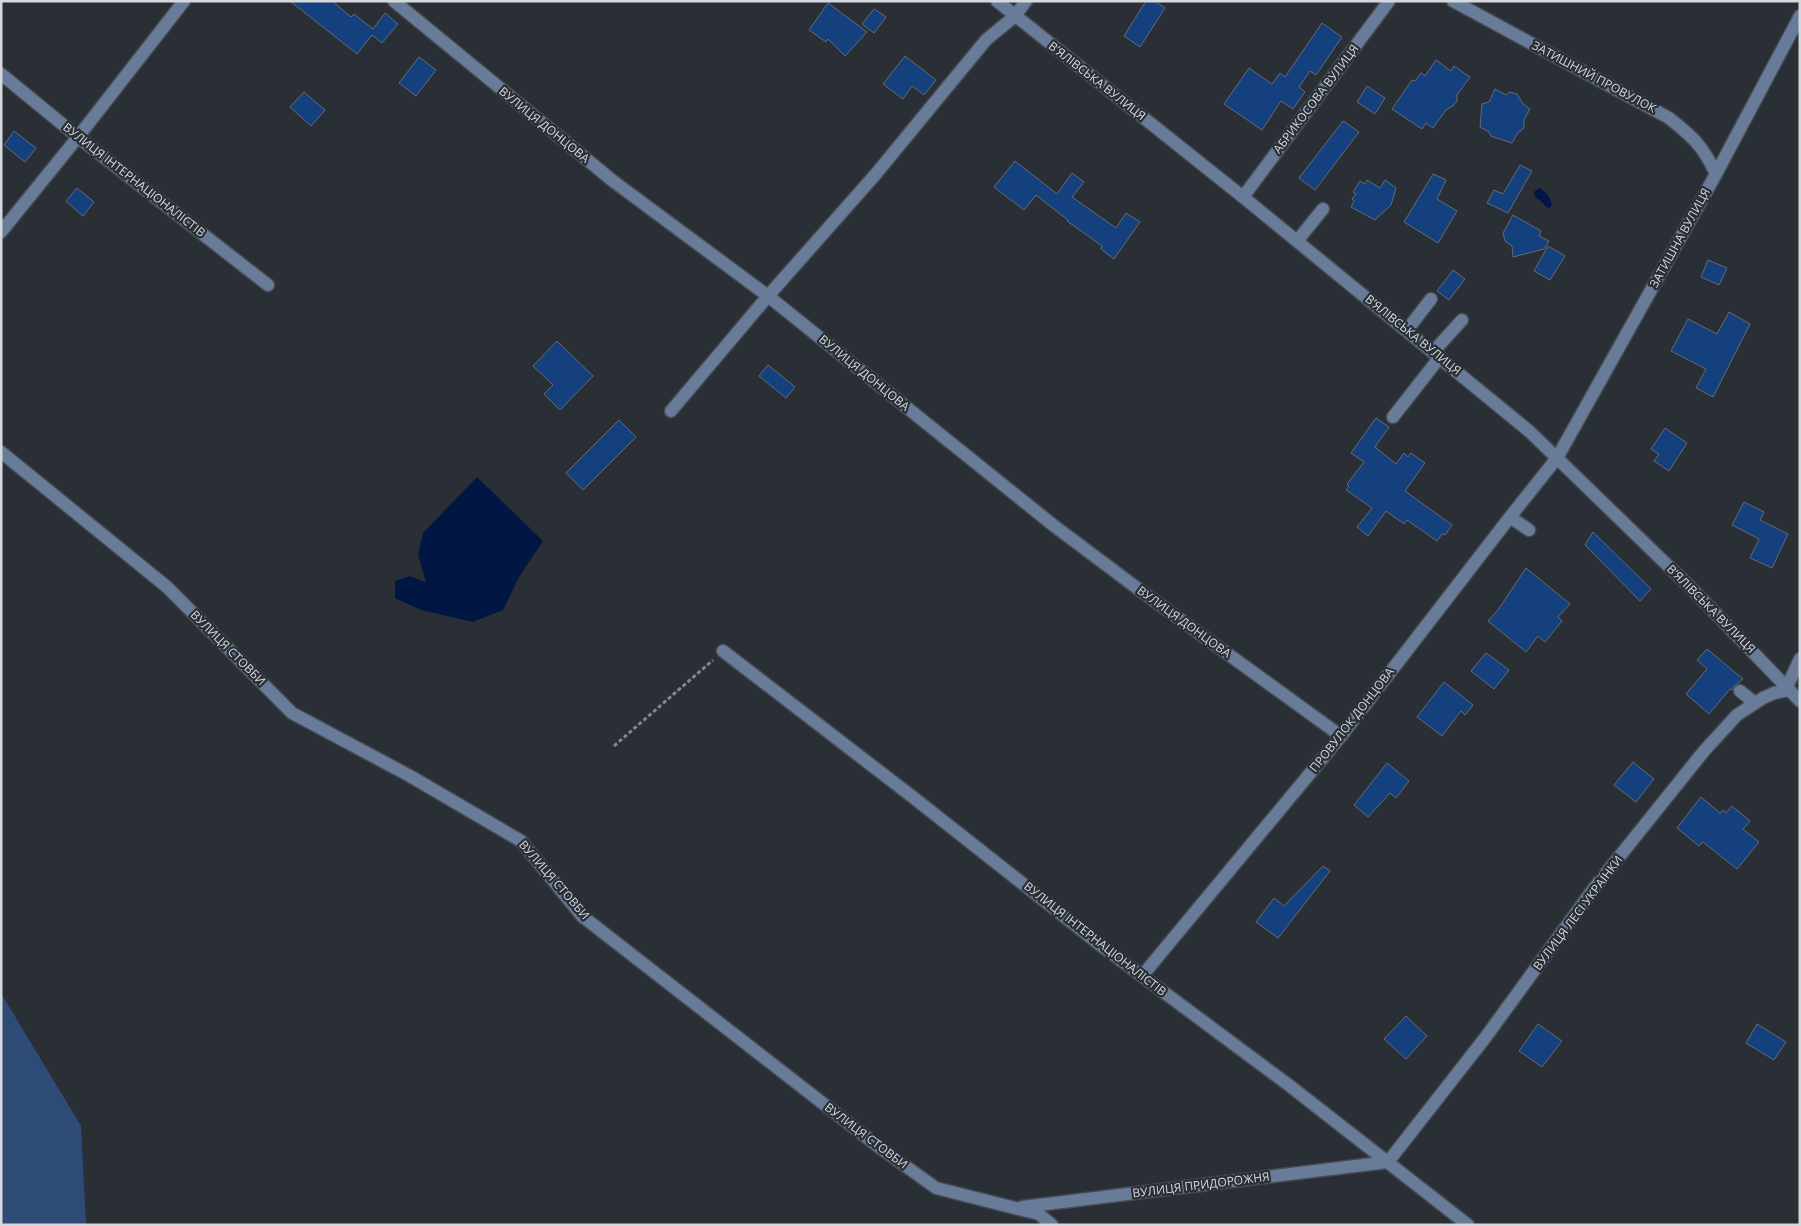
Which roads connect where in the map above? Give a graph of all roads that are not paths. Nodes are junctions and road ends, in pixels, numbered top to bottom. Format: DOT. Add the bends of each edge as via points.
graph roads {
  1 [pos="184,1"];
  2 [pos="394,1"];
  3 [pos="997,1"];
  4 [pos="1026,1"];
  5 [pos="1389,1"];
  6 [pos="1453,1"];
  7 [pos="1015,16"];
  8 [pos="1800,16"];
  9 [pos="1,74"];
  10 [pos="78,137"];
  11 [pos="1716,174"];
  12 [pos="1243,197"];
  13 [pos="1323,209"];
  14 [pos="1,232"];
  15 [pos="1297,241"];
  16 [pos="268,285"];
  17 [pos="768,296"];
  18 [pos="1431,299"];
  19 [pos="1462,320"];
  20 [pos="1407,330"];
  21 [pos="1436,354"];
  22 [pos="671,411"];
  23 [pos="1392,417"];
  24 [pos="1,452"];
  25 [pos="1557,458"];
  26 [pos="1510,517"];
  27 [pos="1529,530"];
  28 [pos="723,651"];
  29 [pos="1800,659"];
  30 [pos="1788,688"];
  31 [pos="1740,691"];
  32 [pos="1800,701"];
  33 [pos="1755,703"];
  34 [pos="1341,736"];
  35 [pos="1142,976"];
  36 [pos="1388,1162"];
  37 [pos="1014,1208"];
  38 [pos="1052,1225"];
  39 [pos="1468,1225"];
  1 -- 10 [label="street"];
  2 -- 17 [label="street, ВУЛИЦЯ ДОНЦОВА" via="612,181"];
  3 -- 7 [label="street, В’ЯЛІВСЬКА ВУЛИЦЯ"];
  4 -- 7 [label="street"];
  5 -- 12 [label="street, АБРИКОСОВА ВУЛИЦЯ"];
  6 -- 11 [label="street, ЗАТИШНИЙ ПРОВУЛОК" via="1669,118 1691,135 1706,153"];
  7 -- 12 [label="street, В’ЯЛІВСЬКА ВУЛИЦЯ"];
  7 -- 17 [label="street" via="986,40 875,175"];
  8 -- 11 [label="street, ЗАТИШНА ВУЛИЦЯ"];
  9 -- 10 [label="street, ВУЛИЦЯ ІНТЕРНАЦІОНАЛІСТІВ"];
  10 -- 14 [label="street"];
  10 -- 16 [label="street, ВУЛИЦЯ ІНТЕРНАЦІОНАЛІСТІВ"];
  11 -- 25 [label="street, ЗАТИШНА ВУЛИЦЯ"];
  12 -- 15 [label="street, В’ЯЛІВСЬКА ВУЛИЦЯ"];
  13 -- 15 [label="street"];
  15 -- 20 [label="street, В’ЯЛІВСЬКА ВУЛИЦЯ"];
  17 -- 22 [label="street"];
  17 -- 34 [label="street, ВУЛИЦЯ ДОНЦОВА" via="1053,525"];
  18 -- 20 [label="street"];
  19 -- 21 [label="street"];
  20 -- 21 [label="street, В’ЯЛІВСЬКА ВУЛИЦЯ"];
  21 -- 23 [label="street"];
  21 -- 25 [label="street, В’ЯЛІВСЬКА ВУЛИЦЯ"];
  24 -- 37 [label="street, ВУЛИЦЯ СТОВБИ" via="167,587 292,713 522,841 582,916 936,1188"];
  25 -- 26 [label="street, ПРОВУЛОК ДОНЦОВА"];
  25 -- 30 [label="street, В’ЯЛІВСЬКА ВУЛИЦЯ"];
  26 -- 27 [label="street"];
  26 -- 34 [label="street, ПРОВУЛОК ДОНЦОВА"];
  28 -- 35 [label="street, ВУЛИЦЯ ІНТЕРНАЦІОНАЛІСТІВ"];
  29 -- 30 [label="street"];
  30 -- 32 [label="street, В’ЯЛІВСЬКА ВУЛИЦЯ"];
  30 -- 33 [label="street, ВУЛИЦЯ ЛЕСІ УКРАЇНКИ"];
  31 -- 33 [label="street"];
  33 -- 36 [label="street, ВУЛИЦЯ ЛЕСІ УКРАЇНКИ" via="1737,715 1691,758 1480,1045"];
  34 -- 35 [label="street, ПРОВУЛОК ДОНЦОВА"];
  35 -- 36 [label="street, ВУЛИЦЯ ІНТЕРНАЦІОНАЛІСТІВ"];
  36 -- 37 [label="street, ВУЛИЦЯ ПРИДОРОЖНЯ"];
  36 -- 39 [label="street, ВУЛИЦЯ ІНТЕРНАЦІОНАЛІСТІВ"];
  37 -- 38 [label="street, ВУЛИЦЯ СТОВБИ" via="1040,1214"];
}
